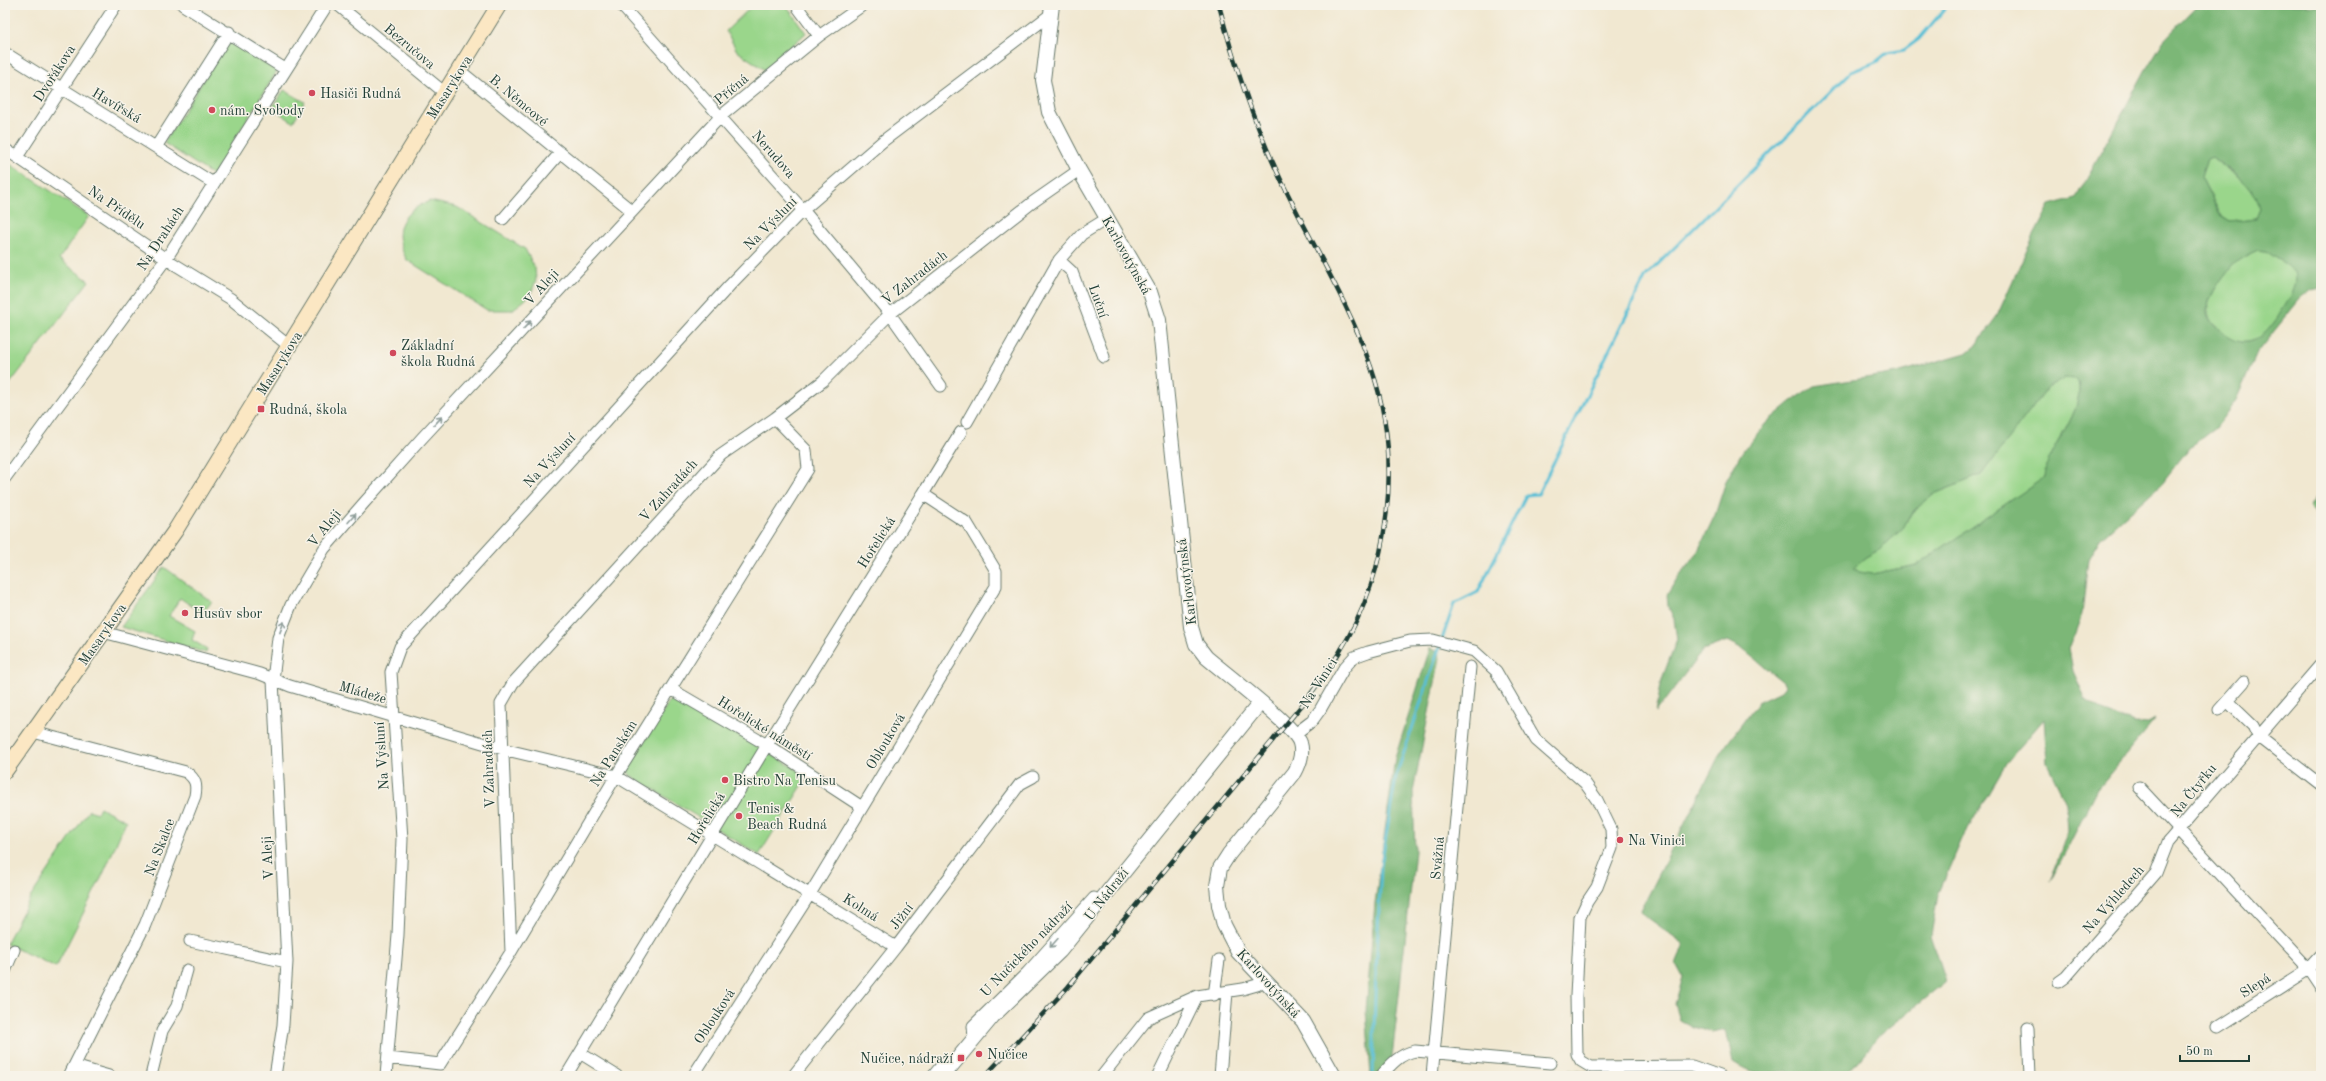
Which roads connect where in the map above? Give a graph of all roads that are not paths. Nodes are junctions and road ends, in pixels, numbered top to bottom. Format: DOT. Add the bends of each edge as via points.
graph roads {
  1 [pos="116,5"];
  2 [pos="183,5"];
  3 [pos="327,5"];
  4 [pos="338,5"];
  5 [pos="499,5"];
  6 [pos="621,5"];
  7 [pos="796,5"];
  8 [pos="863,5"];
  9 [pos="1051,10"];
  10 [pos="229,32"];
  11 [pos="819,36"];
  12 [pos="5,53"];
  13 [pos="285,69"];
  14 [pos="459,70"];
  15 [pos="62,90"];
  16 [pos="445,92"];
  17 [pos="721,116"];
  18 [pos="156,147"];
  19 [pos="5,149"];
  20 [pos="560,153"];
  21 [pos="17,157"];
  22 [pos="1079,170"];
  23 [pos="213,183"];
  24 [pos="803,210"];
  25 [pos="632,211"];
  26 [pos="1108,218"];
  27 [pos="503,219"];
  28 [pos="166,259"];
  29 [pos="1059,260"];
  30 [pos="890,314"];
  31 [pos="289,346"];
  32 [pos="1104,357"];
  33 [pos="941,386"];
  34 [pos="775,418"];
  35 [pos="967,422"];
  36 [pos="961,432"];
  37 [pos="5,478"];
  38 [pos="923,494"];
  39 [pos="103,632"];
  40 [pos="2321,664"];
  41 [pos="1470,667"];
  42 [pos="273,680"];
  43 [pos="2244,682"];
  44 [pos="671,689"];
  45 [pos="2227,701"];
  46 [pos="1260,703"];
  47 [pos="2219,710"];
  48 [pos="393,716"];
  49 [pos="33,732"];
  50 [pos="1295,734"];
  51 [pos="2258,736"];
  52 [pos="767,745"];
  53 [pos="503,749"];
  54 [pos="5,771"];
  55 [pos="616,776"];
  56 [pos="1033,777"];
  57 [pos="2321,785"];
  58 [pos="2139,787"];
  59 [pos="862,807"];
  60 [pos="2180,830"];
  61 [pos="712,836"];
  62 [pos="810,894"];
  63 [pos="190,941"];
  64 [pos="896,947"];
  65 [pos="14,950"];
  66 [pos="511,952"];
  67 [pos="2321,956"];
  68 [pos="1219,960"];
  69 [pos="287,962"];
  70 [pos="2309,968"];
  71 [pos="187,970"];
  72 [pos="5,971"];
  73 [pos="1264,979"];
  74 [pos="2058,982"];
  75 [pos="2321,987"];
  76 [pos="1227,992"];
  77 [pos="1214,995"];
  78 [pos="1197,996"];
  79 [pos="2218,1027"];
  80 [pos="2028,1028"];
  81 [pos="1434,1052"];
  82 [pos="580,1053"];
  83 [pos="388,1058"];
  84 [pos="954,1062"];
  85 [pos="1550,1063"];
  86 [pos="72,1071"];
  87 [pos="109,1076"];
  88 [pos="151,1076"];
  89 [pos="275,1076"];
  90 [pos="386,1076"];
  91 [pos="566,1076"];
  92 [pos="617,1076"];
  93 [pos="693,1076"];
  94 [pos="793,1076"];
  95 [pos="934,1076"];
  96 [pos="943,1076"];
  97 [pos="1102,1076"];
  98 [pos="1158,1076"];
  99 [pos="1220,1076"];
  100 [pos="1334,1076"];
  101 [pos="1381,1076"];
  102 [pos="1432,1076"];
  103 [pos="1720,1076"];
  104 [pos="2030,1076"];
  1 -- 15 [label="street, Dvořákova"];
  2 -- 10 [label="street"];
  3 -- 13 [label="street, Na Drahách"];
  4 -- 16 [label="street, Bezručova"];
  5 -- 14 [label="main road, Masarykova"];
  6 -- 17 [label="street, Nerudova"];
  7 -- 11 [label="street"];
  8 -- 11 [label="street, Příčná"];
  9 -- 22 [label="street, Karlovotýnská" via="1043,80 1050,112"];
  9 -- 24 [label="street, Na Výsluní" via="883,141"];
  10 -- 13 [label="street"];
  10 -- 18 [label="street"];
  11 -- 17 [label="street, Příčná"];
  12 -- 15 [label="street, Havířská"];
  13 -- 23 [label="street, Na Drahách"];
  14 -- 16 [label="main road, Masarykova"];
  14 -- 20 [label="street, B. Němcové"];
  15 -- 18 [label="street, Havířská"];
  15 -- 21 [label="street, Dvořákova"];
  16 -- 31 [label="main road, Masarykova"];
  17 -- 24 [label="street, Nerudova"];
  17 -- 25 [label="street, Příčná"];
  18 -- 23 [label="street, Havířská"];
  19 -- 21 [label="street, Na Přídělu"];
  20 -- 25 [label="street, B. Němcové"];
  20 -- 27 [label="street"];
  21 -- 28 [label="street, Na Přídělu"];
  22 -- 26 [label="street, Karlovotýnská"];
  22 -- 30 [label="street, V Zahradách"];
  23 -- 28 [label="street, Na Drahách"];
  24 -- 30 [label="street, Nerudova"];
  24 -- 48 [label="street, Na Výsluní" via="730,285 400,646 391,672"];
  42 -- 25 [label="street, V Aleji, one-way" via="278,638 291,605 324,549 422,438"];
  26 -- 29 [label="street" via="1082,234"];
  26 -- 46 [label="street, Karlovotýnská" via="1150,292 1159,320 1190,627 1196,644 1206,657"];
  28 -- 31 [label="street, Na Přídělu" via="231,299"];
  28 -- 37 [label="street, Na Drahách"];
  29 -- 32 [label="street, Luční" via="1072,272"];
  29 -- 35 [label="street"];
  30 -- 33 [label="street, Nerudova"];
  30 -- 34 [label="street, V Zahradách" via="823,381"];
  31 -- 39 [label="main road, Masarykova" via="175,531"];
  34 -- 44 [label="street, Na Panském" via="806,450 808,469"];
  34 -- 53 [label="street, V Zahradách" via="720,455 513,683 501,704"];
  36 -- 38 [label="street"];
  38 -- 52 [label="street, Hořelická"];
  38 -- 59 [label="street, Oblouková" via="967,523 996,572 996,586"];
  39 -- 42 [label="street, Mládeže" via="260,674"];
  39 -- 49 [label="main road, Masarykova"];
  40 -- 51 [label="street, Na Čtyřku"];
  41 -- 81 [label="street, Svážná"];
  42 -- 48 [label="street, Mládeže"];
  42 -- 69 [label="street, V Aleji"];
  43 -- 45 [label="street"];
  44 -- 52 [label="street, Hořelické náměstí"];
  44 -- 55 [label="street, Na Panském"];
  45 -- 47 [label="street"];
  45 -- 51 [label="street" via="2254,726"];
  46 -- 50 [label="street, Karlovotýnská"];
  46 -- 84 [label="street, U Nádraží" via="1060,951 974,1038"];
  48 -- 53 [label="street, Mládeže"];
  48 -- 83 [label="street, Na Výsluní" via="402,839"];
  49 -- 54 [label="main road, Masarykova"];
  49 -- 86 [label="street, Na Skalce" via="186,772 197,784 195,796 145,925"];
  50 -- 73 [label="street, Karlovotýnská" via="1300,742 1301,752 1298,766 1289,781 1229,854 1220,868 1217,886 1224,925 1238,952"];
  50 -- 103 [label="street, Na Vinici" via="1312,721 1344,668 1354,658 1368,652 1410,640 1433,640 1474,651 1485,659 1496,671 1536,740 1585,783 1597,800 1611,829 1612,848 1597,887 1586,902 1580,917 1576,996 1577,1054 1581,1061 1591,1067 1692,1066"];
  51 -- 57 [label="street"];
  51 -- 60 [label="street, Na Čtyřku"];
  52 -- 59 [label="street, Hořelické náměstí"];
  52 -- 61 [label="street, Hořelická"];
  53 -- 55 [label="street, Mládeže"];
  53 -- 66 [label="street, V Zahradách"];
  55 -- 61 [label="street"];
  55 -- 66 [label="street, Na Panském"];
  56 -- 64 [label="street, Jižní" via="1020,784"];
  58 -- 60 [label="street"];
  59 -- 62 [label="street, Oblouková"];
  60 -- 70 [label="street, Na Čtyřku"];
  60 -- 74 [label="street, Na Výhledech" via="2168,842 2156,873 2066,977"];
  61 -- 62 [label="street"];
  61 -- 82 [label="street, Hořelická"];
  62 -- 64 [label="street, Kolmá"];
  62 -- 93 [label="street, Oblouková"];
  63 -- 69 [label="street"];
  64 -- 94 [label="street, Jižní"];
  65 -- 72 [label="street"];
  66 -- 83 [label="street, Na Panském" via="440,1064"];
  67 -- 70 [label="street, Slepá"];
  68 -- 77 [label="street"];
  69 -- 89 [label="street, V Aleji" via="283,1025"];
  70 -- 75 [label="street, Na Čtyřku"];
  70 -- 79 [label="street, Slepá"];
  71 -- 88 [label="street" via="177,1006 162,1031"];
  73 -- 76 [label="street" via="1258,985"];
  73 -- 100 [label="street, Karlovotýnská" via="1303,1021"];
  76 -- 77 [label="street"];
  76 -- 99 [label="street"];
  77 -- 78 [label="street"];
  78 -- 97 [label="street" via="1148,1018"];
  78 -- 98 [label="street"];
  80 -- 104 [label="street"];
  81 -- 85 [label="street"];
  81 -- 101 [label="street" via="1405,1053"];
  81 -- 102 [label="street, Svážná"];
  82 -- 91 [label="street, Hořelická"];
  82 -- 92 [label="street"];
  83 -- 90 [label="street, Na Výsluní"];
  84 -- 95 [label="street" via="942,1065"];
  84 -- 96 [label="street, U Nádraží"];
  86 -- 87 [label="street"];
}
